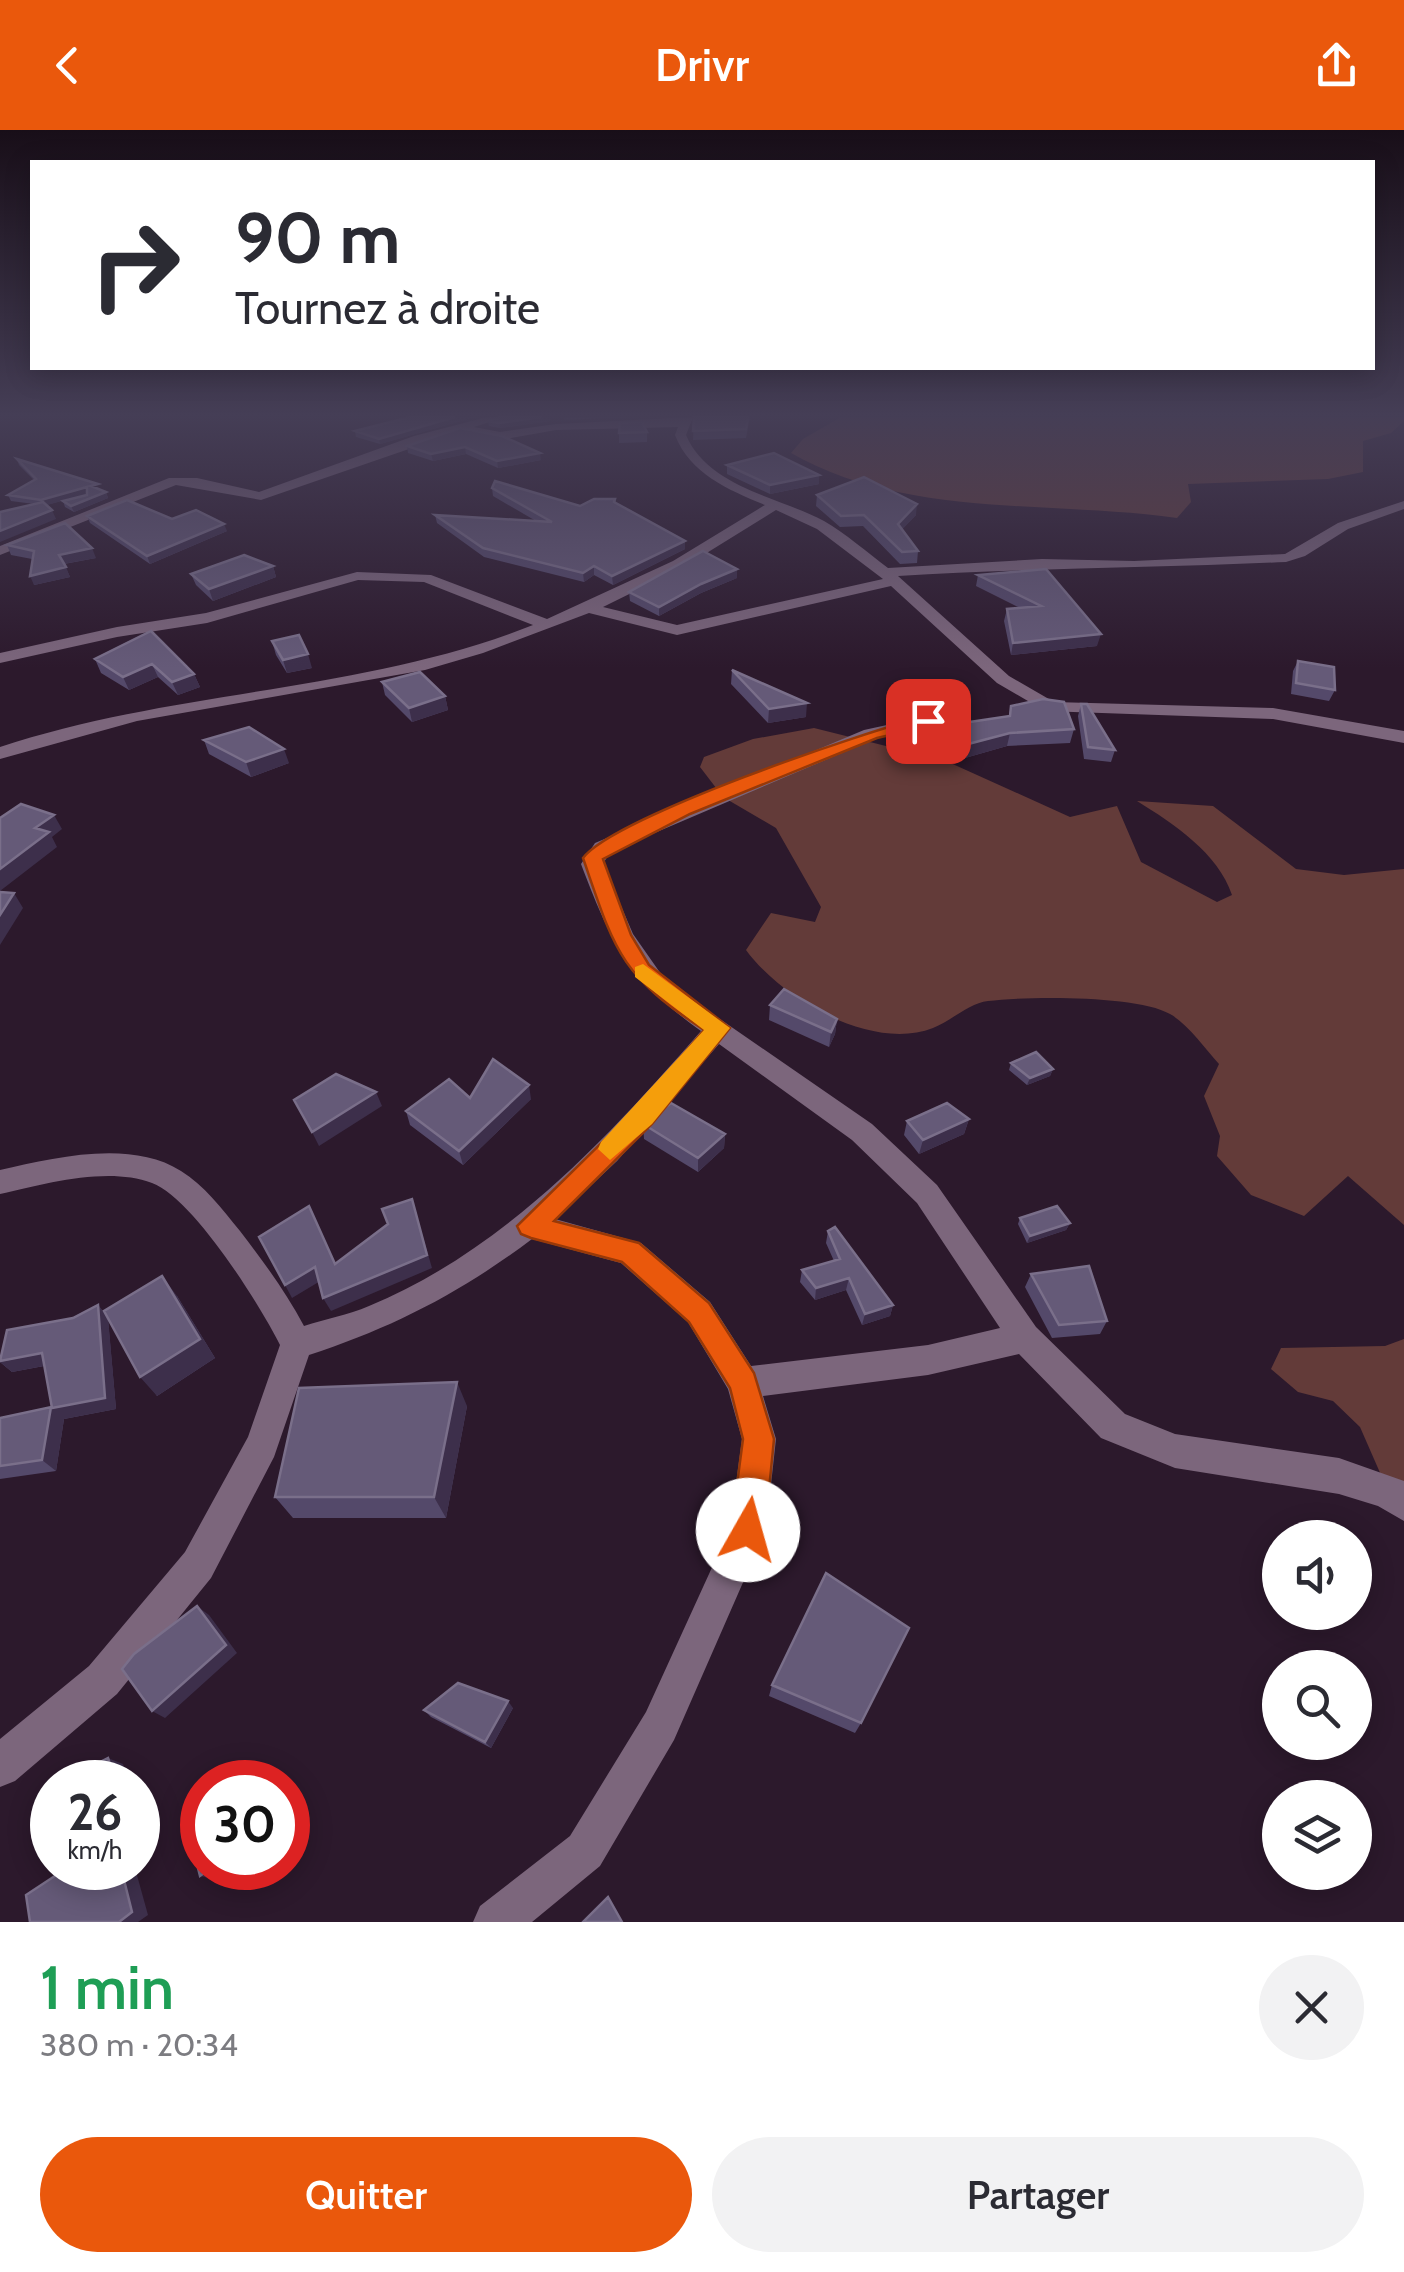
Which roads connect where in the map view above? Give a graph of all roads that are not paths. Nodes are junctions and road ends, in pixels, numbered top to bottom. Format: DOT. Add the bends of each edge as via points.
graph roads {
  1 [pos="125,501"];
  2 [pos="762,501"];
  3 [pos="772,506"];
  4 [pos="1404,506"];
  5 [pos="0,551"];
  6 [pos="886,578"];
  7 [pos="592,608"];
  8 [pos="548,625"];
  9 [pos="0,658"];
  10 [pos="928,721"];
  11 [pos="1404,737"];
  12 [pos="0,753"];
  13 [pos="718,1028"];
  14 [pos="0,1182"];
  15 [pos="531,1226"];
  16 [pos="1025,1338"];
  17 [pos="296,1344"];
  18 [pos="743,1383"];
  19 [pos="1404,1503"];
  20 [pos="0,1766"];
  21 [pos="496,1922"];
  1 -- 5 [label="street"];
  2 -- 3 [label="street"];
  3 -- 6 [label="street" via="821,524"];
  3 -- 7 [label="street" via="696,558"];
  4 -- 6 [label="street" via="1359,519 1286,558 1042,563"];
  6 -- 7 [label="street" via="676,630"];
  6 -- 11 [label="street" via="996,677 1051,707 1250,711 1330,719"];
  7 -- 8 [label="street"];
  8 -- 9 [label="street" via="426,578 357,576 207,618"];
  8 -- 12 [label="street" via="412,668 156,710 60,730"];
  10 -- 13 [label="street" via="871,734 684,810 593,858 620,935 641,970"];
  13 -- 15 [label="street" via="644,1117"];
  13 -- 16 [label="street" via="862,1132 928,1194"];
  14 -- 17 [label="street" via="53,1169 166,1176 208,1215 284,1315"];
  15 -- 17 [label="street" via="382,1316"];
  15 -- 18 [label="street" via="630,1252 699,1312"];
  16 -- 18 [label="street" via="928,1360"];
  16 -- 19 [label="street" via="1114,1426 1174,1450 1338,1476 1388,1491"];
  17 -- 20 [label="street" via="262,1445 198,1565 103,1680"];
  18 -- 21 [label="street" via="759,1439 748,1530 660,1726 584,1851"];
}
